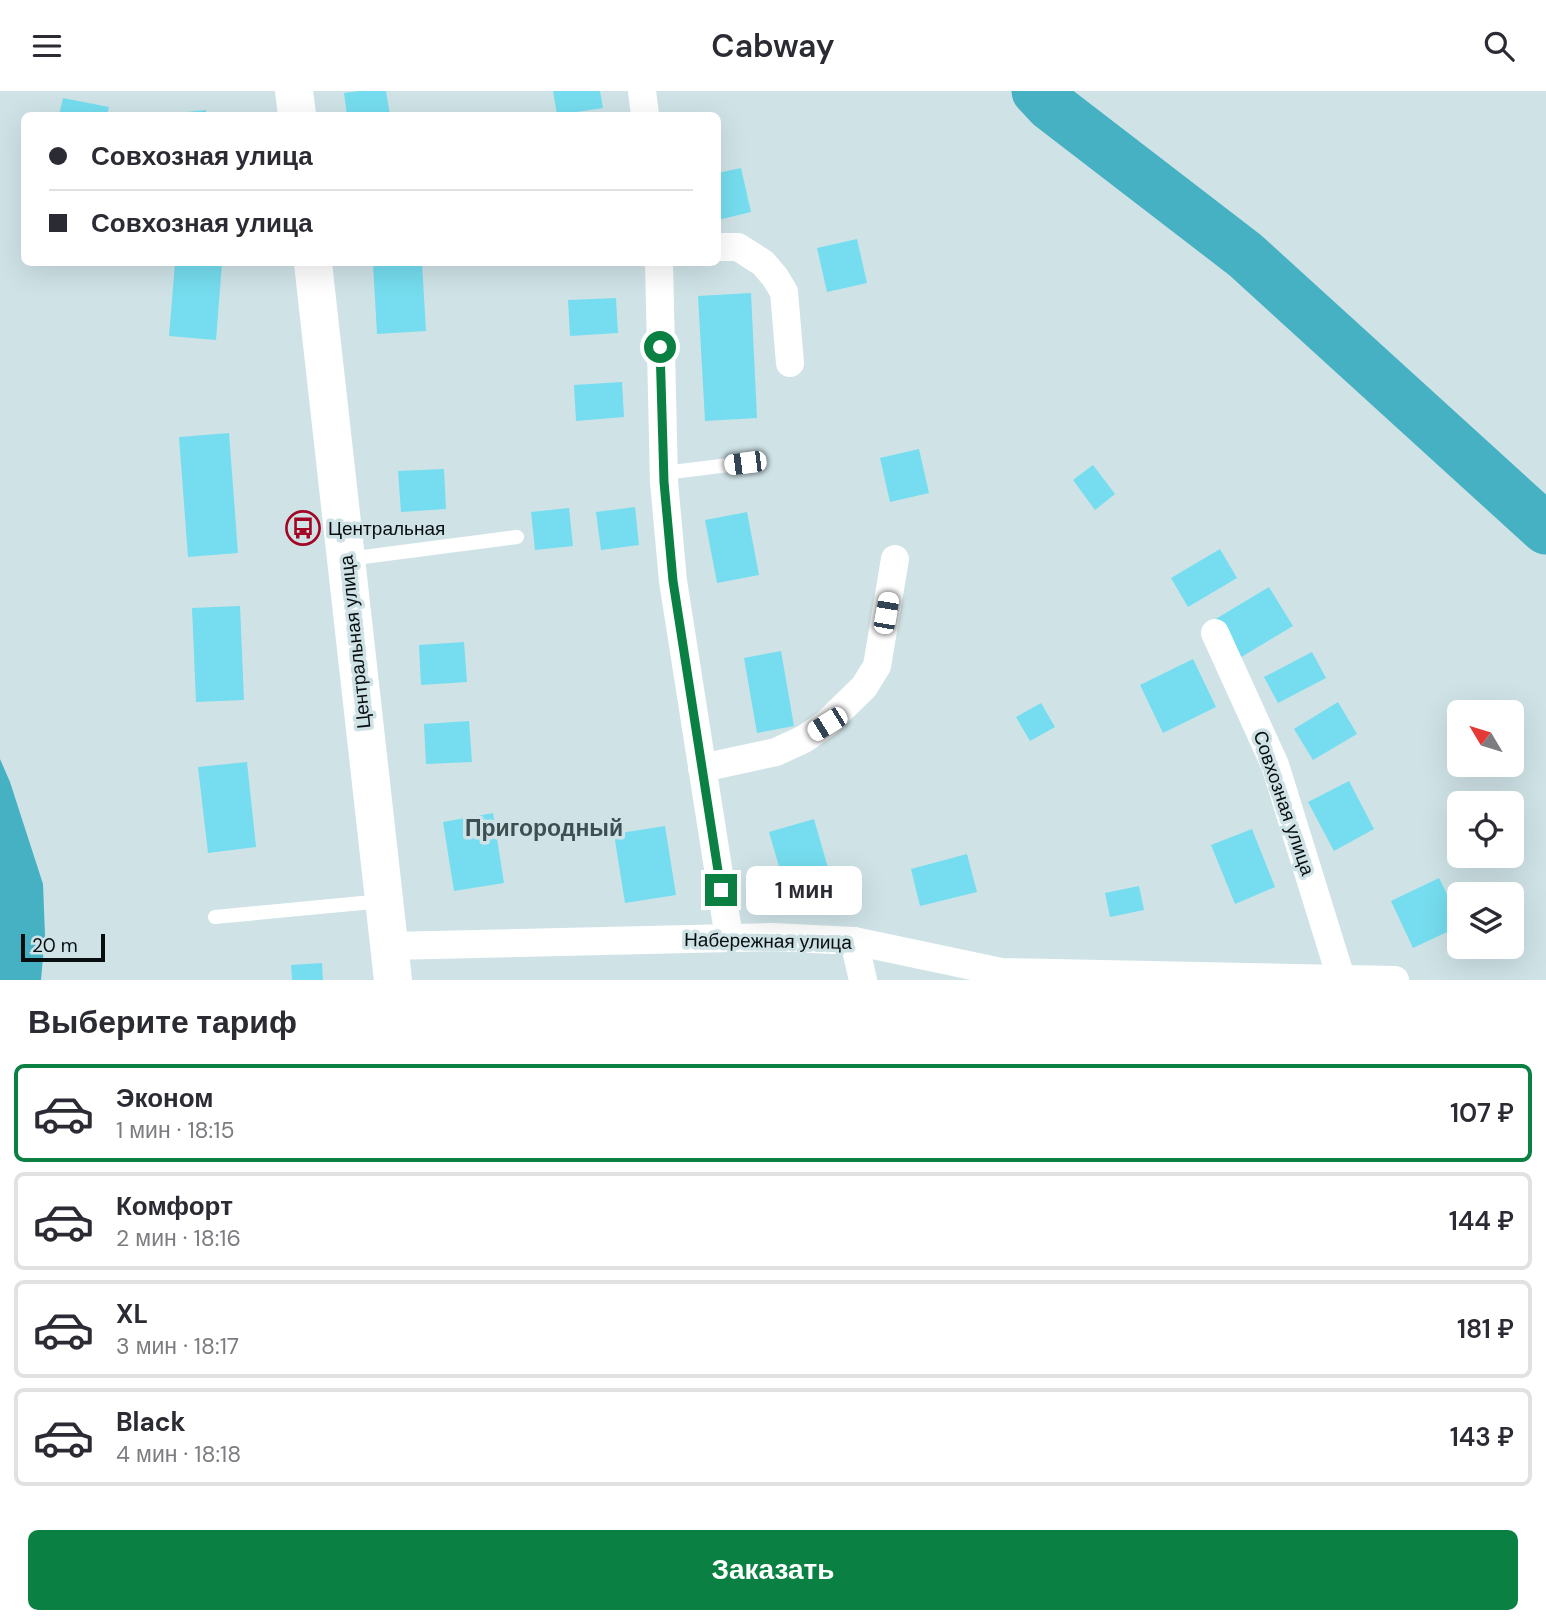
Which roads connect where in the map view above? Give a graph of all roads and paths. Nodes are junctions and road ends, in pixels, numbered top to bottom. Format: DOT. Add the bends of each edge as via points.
graph roads {
  1 [pos="294,91"];
  2 [pos="642,91"];
  3 [pos="297,112"];
  4 [pos="645,112"];
  5 [pos="721,247"];
  6 [pos="313,266"];
  7 [pos="659,266"];
  8 [pos="790,362"];
  9 [pos="745,463"];
  10 [pos="664,473"];
  11 [pos="517,537"];
  12 [pos="346,559"];
  13 [pos="895,559"];
  14 [pos="1215,633"];
  15 [pos="702,768"];
  16 [pos="384,901"];
  17 [pos="215,918"];
  18 [pos="729,939"];
  19 [pos="854,941"];
  20 [pos="391,963"];
  21 [pos="1007,976"];
  22 [pos="1341,978"];
  23 [pos="863,980"];
  24 [pos="1395,980"];
  1 -- 3 [label="street"];
  2 -- 4 [label="street"];
  5 -- 8 [label="street" via="738,247 763,263 784,292"];
  6 -- 12 [label="street, Центральная улица"];
  7 -- 10 [label="street"];
  9 -- 10 [label="lane"];
  10 -- 15 [label="street" via="673,581"];
  11 -- 12 [label="lane"];
  12 -- 16 [label="street, Центральная улица"];
  13 -- 15 [label="street" via="877,666 864,687 827,724 776,753"];
  14 -- 22 [label="street, Совхозная улица" via="1275,765"];
  15 -- 18 [label="street"];
  16 -- 17 [label="lane"];
  16 -- 20 [label="street, Центральная улица"];
  18 -- 19 [label="street, Набережная улица"];
  18 -- 20 [label="street, Набережная улица"];
  19 -- 21 [label="street, Набережная улица"];
  19 -- 23 [label="street"];
  21 -- 22 [label="street, Набережная улица"];
  22 -- 24 [label="street, Набережная улица"];
}
